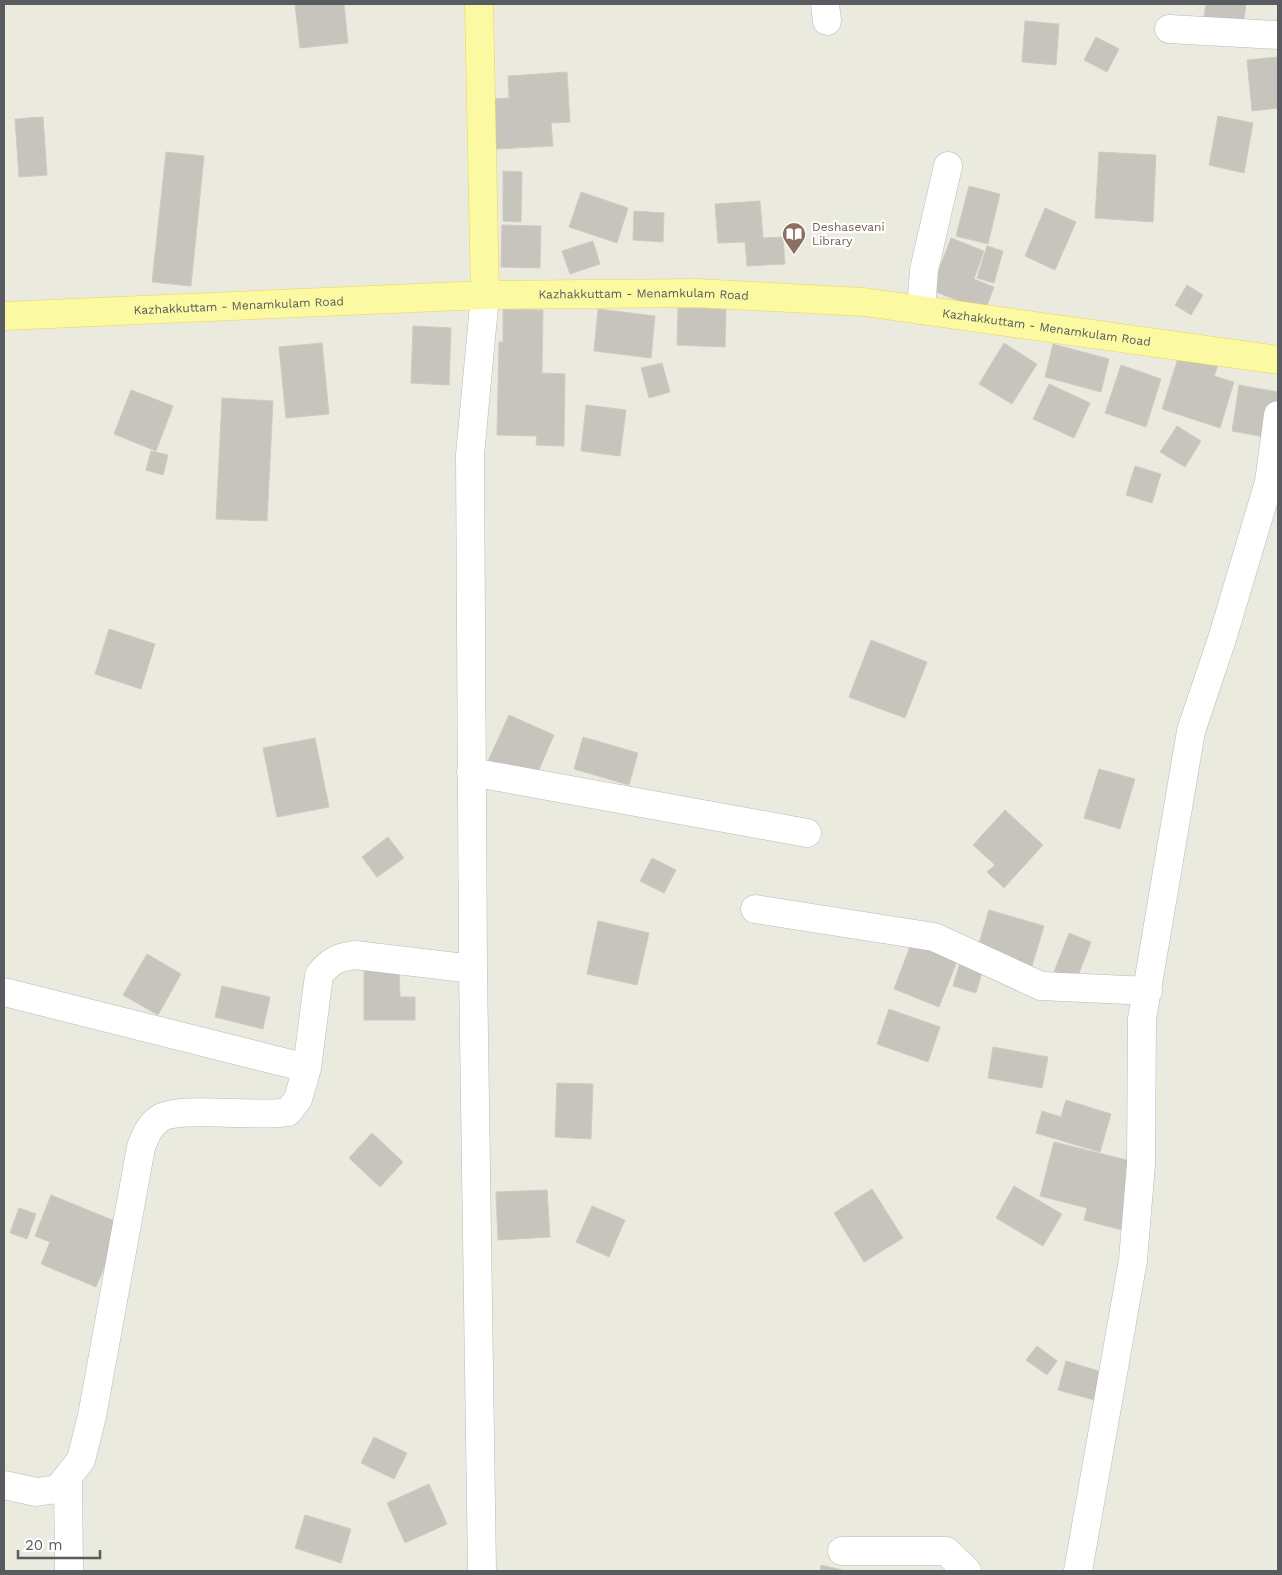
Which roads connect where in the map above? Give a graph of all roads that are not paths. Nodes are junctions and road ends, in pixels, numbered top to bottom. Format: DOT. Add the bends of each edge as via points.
graph roads {
  1 [pos="479,4"];
  2 [pos="1169,29"];
  3 [pos="1278,35"];
  4 [pos="948,166"];
  5 [pos="485,294"];
  6 [pos="921,310"];
  7 [pos="4,316"];
  8 [pos="1278,360"];
  9 [pos="1278,415"];
  10 [pos="471,772"];
  11 [pos="807,833"];
  12 [pos="755,909"];
  13 [pos="473,969"];
  14 [pos="1148,991"];
  15 [pos="4,992"];
  16 [pos="307,1068"];
  17 [pos="68,1476"];
  18 [pos="4,1485"];
  19 [pos="842,1551"];
  20 [pos="69,1571"];
  21 [pos="482,1571"];
  22 [pos="967,1571"];
  23 [pos="1078,1571"];
  1 -- 5 [label="main road"];
  2 -- 3 [label="street"];
  4 -- 6 [label="street" via="924,270"];
  5 -- 6 [label="main road, Kazhakkuttam - Menamkulam Road" via="696,293 864,302"];
  5 -- 7 [label="main road, Kazhakkuttam - Menamkulam Road"];
  5 -- 10 [label="street" via="470,455"];
  6 -- 8 [label="main road, Kazhakkuttam - Menamkulam Road"];
  9 -- 14 [label="street" via="1269,482 1191,731"];
  10 -- 11 [label="street"];
  10 -- 13 [label="street"];
  12 -- 14 [label="street" via="934,937 1041,986"];
  13 -- 16 [label="street" via="355,955 340,957 327,964 319,976"];
  13 -- 21 [label="street"];
  14 -- 23 [label="street" via="1142,1019 1141,1164 1133,1260"];
  15 -- 16 [label="street"];
  16 -- 17 [label="street" via="298,1099 288,1112 273,1115 178,1112 160,1117 150,1127 141,1148 92,1416 81,1460"];
  17 -- 18 [label="street" via="58,1489 36,1492"];
  17 -- 20 [label="street"];
  19 -- 22 [label="street" via="946,1551"];
}
